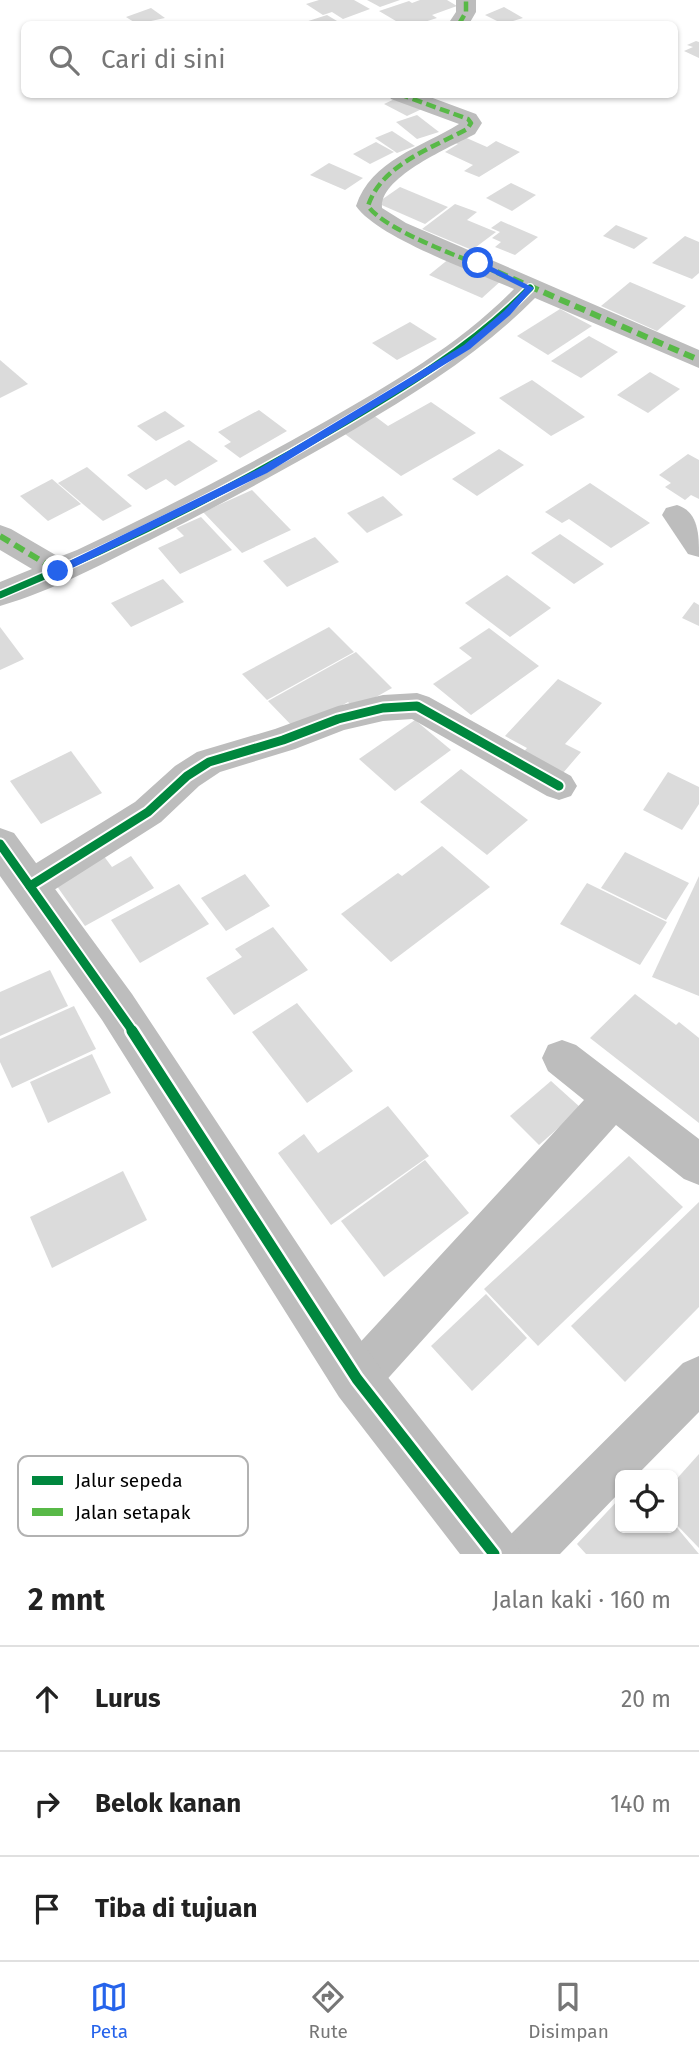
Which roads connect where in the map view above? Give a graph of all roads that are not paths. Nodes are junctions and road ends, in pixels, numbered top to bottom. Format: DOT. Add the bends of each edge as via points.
graph roads {
  1 [pos="466,0"];
  2 [pos="461,21"];
  3 [pos="410,98"];
  4 [pos="530,288"];
  5 [pos="699,360"];
  6 [pos="677,515"];
  7 [pos="0,536"];
  8 [pos="699,545"];
  9 [pos="58,571"];
  10 [pos="0,594"];
  11 [pos="559,786"];
  12 [pos="0,845"];
  13 [pos="30,886"];
  14 [pos="562,1058"];
  15 [pos="613,1098"];
  16 [pos="699,1165"];
  17 [pos="357,1379"];
  18 [pos="699,1379"];
  19 [pos="494,1554"];
  20 [pos="525,1554"];
  1 -- 2 [label="street"];
  3 -- 4 [label="street" via="471,124 403,164 372,190 368,206 397,228"];
  4 -- 5 [label="street"];
  4 -- 9 [label="street" via="467,347 377,404 263,471"];
  6 -- 8 [label="street"];
  7 -- 9 [label="street"];
  9 -- 10 [label="street"];
  11 -- 13 [label="street" via="417,706 383,708 209,762 148,812"];
  12 -- 13 [label="street"];
  13 -- 17 [label="street" via="117,1007"];
  14 -- 15 [label="street"];
  15 -- 16 [label="street"];
  15 -- 17 [label="street"];
  17 -- 19 [label="street"];
  18 -- 20 [label="street"];
}
